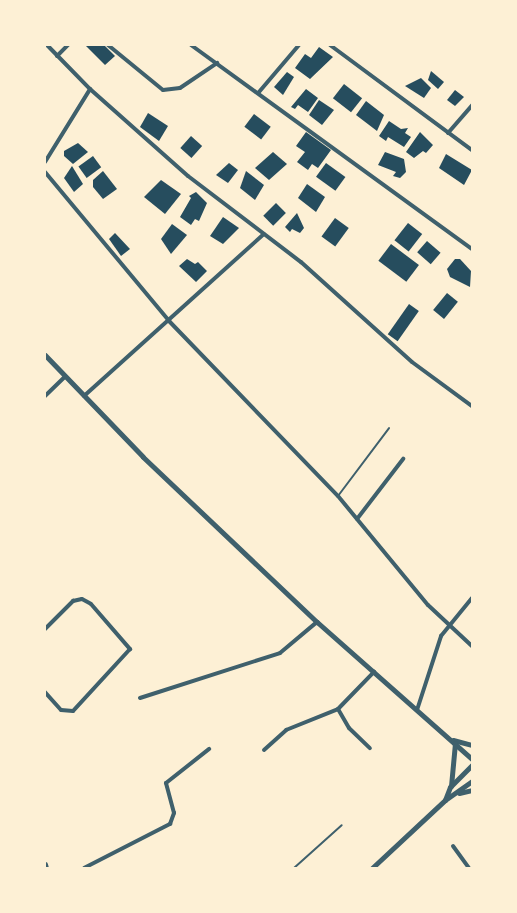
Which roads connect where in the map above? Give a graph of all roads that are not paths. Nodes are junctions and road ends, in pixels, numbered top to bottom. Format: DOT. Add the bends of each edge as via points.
graph roads {
  1 [pos="47,45"];
  2 [pos="68,45"];
  3 [pos="108,45"];
  4 [pos="191,45"];
  5 [pos="299,45"];
  6 [pos="330,45"];
  7 [pos="57,56"];
  8 [pos="217,63"];
  9 [pos="90,89"];
  10 [pos="259,92"];
  11 [pos="472,105"];
  12 [pos="448,133"];
  13 [pos="472,150"];
  14 [pos="45,162"];
  15 [pos="45,172"];
  16 [pos="264,234"];
  17 [pos="472,249"];
  18 [pos="169,321"];
  19 [pos="45,355"];
  20 [pos="65,377"];
  21 [pos="45,396"];
  22 [pos="83,397"];
  23 [pos="472,399"];
  24 [pos="471,406"];
  25 [pos="389,428"];
  26 [pos="403,459"];
  27 [pos="338,496"];
  28 [pos="357,519"];
  29 [pos="472,598"];
  30 [pos="317,622"];
  31 [pos="449,624"];
  32 [pos="45,629"];
  33 [pos="472,646"];
  34 [pos="374,672"];
  35 [pos="45,692"];
  36 [pos="140,698"];
  37 [pos="338,709"];
  38 [pos="417,710"];
  39 [pos="453,741"];
  40 [pos="472,745"];
  41 [pos="370,748"];
  42 [pos="209,749"];
  43 [pos="264,750"];
  44 [pos="472,759"];
  45 [pos="472,765"];
  46 [pos="472,781"];
  47 [pos="450,787"];
  48 [pos="472,790"];
  49 [pos="457,794"];
  50 [pos="445,800"];
  51 [pos="342,825"];
  52 [pos="453,846"];
  53 [pos="84,868"];
  54 [pos="294,868"];
  55 [pos="372,868"];
  56 [pos="469,868"];
  1 -- 7 [label="street"];
  2 -- 7 [label="street"];
  3 -- 8 [label="street" via="163,90 180,88"];
  4 -- 8 [label="street"];
  5 -- 10 [label="street"];
  6 -- 12 [label="street"];
  7 -- 9 [label="street"];
  8 -- 10 [label="street"];
  9 -- 14 [label="street"];
  9 -- 16 [label="street" via="188,176"];
  10 -- 17 [label="street"];
  11 -- 12 [label="street"];
  12 -- 13 [label="street"];
  15 -- 18 [label="street"];
  16 -- 18 [label="street"];
  16 -- 24 [label="street" via="301,261 412,362"];
  18 -- 22 [label="street"];
  18 -- 27 [label="street"];
  19 -- 20 [label="street"];
  20 -- 21 [label="street"];
  20 -- 22 [label="street"];
  22 -- 30 [label="street"];
  23 -- 24 [label="street"];
  25 -- 27 [label="lane"];
  26 -- 28 [label="street"];
  27 -- 28 [label="street"];
  28 -- 31 [label="street" via="428,605"];
  29 -- 31 [label="street"];
  30 -- 34 [label="street"];
  30 -- 36 [label="street" via="280,653"];
  31 -- 33 [label="street"];
  31 -- 38 [label="street" via="434,654"];
  32 -- 35 [label="street" via="73,601 82,599 99,612 130,650 74,711 61,710"];
  34 -- 37 [label="street"];
  34 -- 38 [label="street"];
  37 -- 41 [label="street" via="349,728"];
  37 -- 43 [label="street" via="286,730"];
  38 -- 39 [label="street"];
  39 -- 40 [label="street"];
  39 -- 44 [label="street"];
  39 -- 47 [label="street"];
  42 -- 53 [label="street" via="166,783 174,813 170,824"];
  45 -- 47 [label="street"];
  46 -- 49 [label="street"];
  47 -- 50 [label="street"];
  48 -- 49 [label="street"];
  49 -- 50 [label="street"];
  50 -- 55 [label="street"];
  51 -- 54 [label="lane"];
  52 -- 56 [label="street"];
}
